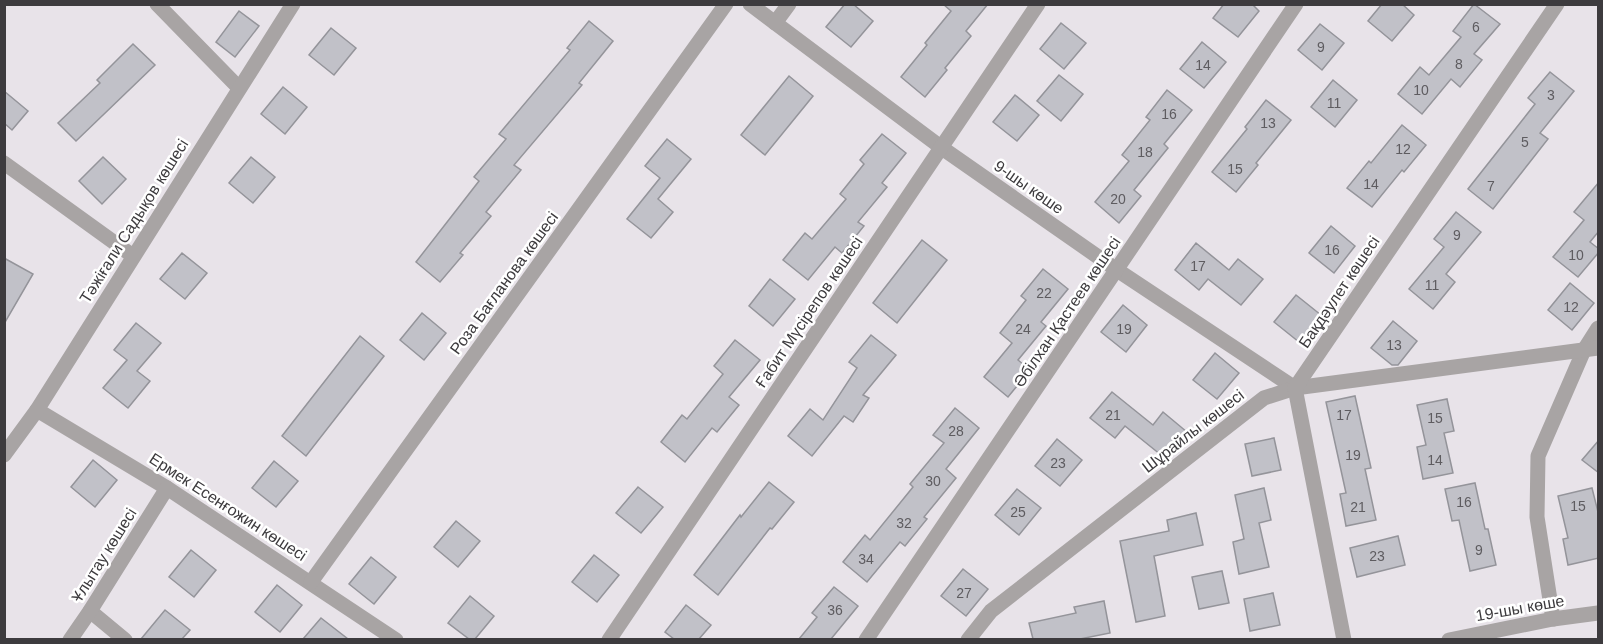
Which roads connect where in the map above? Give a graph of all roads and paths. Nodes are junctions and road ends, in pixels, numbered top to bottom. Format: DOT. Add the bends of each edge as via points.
graph roads {
  1 [pos="157,4"];
  2 [pos="293,4"];
  3 [pos="726,4"];
  4 [pos="750,4"];
  5 [pos="789,4"];
  6 [pos="1038,4"];
  7 [pos="1296,4"];
  8 [pos="1557,4"];
  9 [pos="775,23"];
  10 [pos="239,88"];
  11 [pos="942,148"];
  12 [pos="4,163"];
  13 [pos="133,256"];
  14 [pos="1117,270"];
  15 [pos="1599,328"];
  16 [pos="1591,349"];
  17 [pos="1295,388"];
  18 [pos="37,410"];
  19 [pos="10,435"];
  20 [pos="4,455"];
  21 [pos="166,488"];
  22 [pos="311,582"];
  23 [pos="90,611"];
  24 [pos="1599,613"];
  25 [pos="1553,619"];
  26 [pos="70,639"];
  27 [pos="125,639"];
  28 [pos="396,639"];
  29 [pos="609,639"];
  30 [pos="866,639"];
  31 [pos="968,639"];
  32 [pos="1344,639"];
  33 [pos="1449,639"];
  1 -- 10 [label="street"];
  2 -- 10 [label="street, Тәжіғали Садықов көшесі"];
  3 -- 22 [label="street, Роза Бағланова көшесi"];
  4 -- 9 [label="street, 9-шы көше"];
  5 -- 9 [label="street"];
  6 -- 11 [label="street, Ғабит Мүсірепов көшесi"];
  7 -- 14 [label="street, Әбілхан Қастеев көшесi"];
  8 -- 17 [label="street, Бақдәулет көшесi"];
  9 -- 11 [label="street, 9-шы көше"];
  10 -- 13 [label="street, Тәжіғали Садықов көшесі"];
  11 -- 14 [label="street, 9-шы көше"];
  11 -- 29 [label="street, Ғабит Мүсірепов көшесi"];
  12 -- 13 [label="street"];
  13 -- 18 [label="street, Тәжіғали Садықов көшесі"];
  14 -- 17 [label="street, 9-шы көше"];
  14 -- 30 [label="street, Әбілхан Қастеев көшесi"];
  15 -- 16 [label="street"];
  16 -- 17 [label="street, Шұрайлы көшесі"];
  16 -- 25 [label="street" via="1538,456 1537,517"];
  17 -- 31 [label="street, Шұрайлы көшесі" via="1264,398 991,611"];
  17 -- 32 [label="street"];
  18 -- 19 [label="street, Тәжіғали Садықов көшесі"];
  18 -- 21 [label="street, Ермек Есенғожин көшесі"];
  19 -- 20 [label="street, Тәжіғали Садықов көшесі"];
  21 -- 22 [label="street, Ермек Есенғожин көшесі"];
  21 -- 23 [label="street, Ұлытау көшесi"];
  22 -- 28 [label="street, Ермек Есенғожин көшесі"];
  23 -- 26 [label="street, Ұлытау көшесi"];
  23 -- 27 [label="street"];
  24 -- 25 [label="street, 19-шы көше"];
  25 -- 33 [label="street, 19-шы көше"];
}
